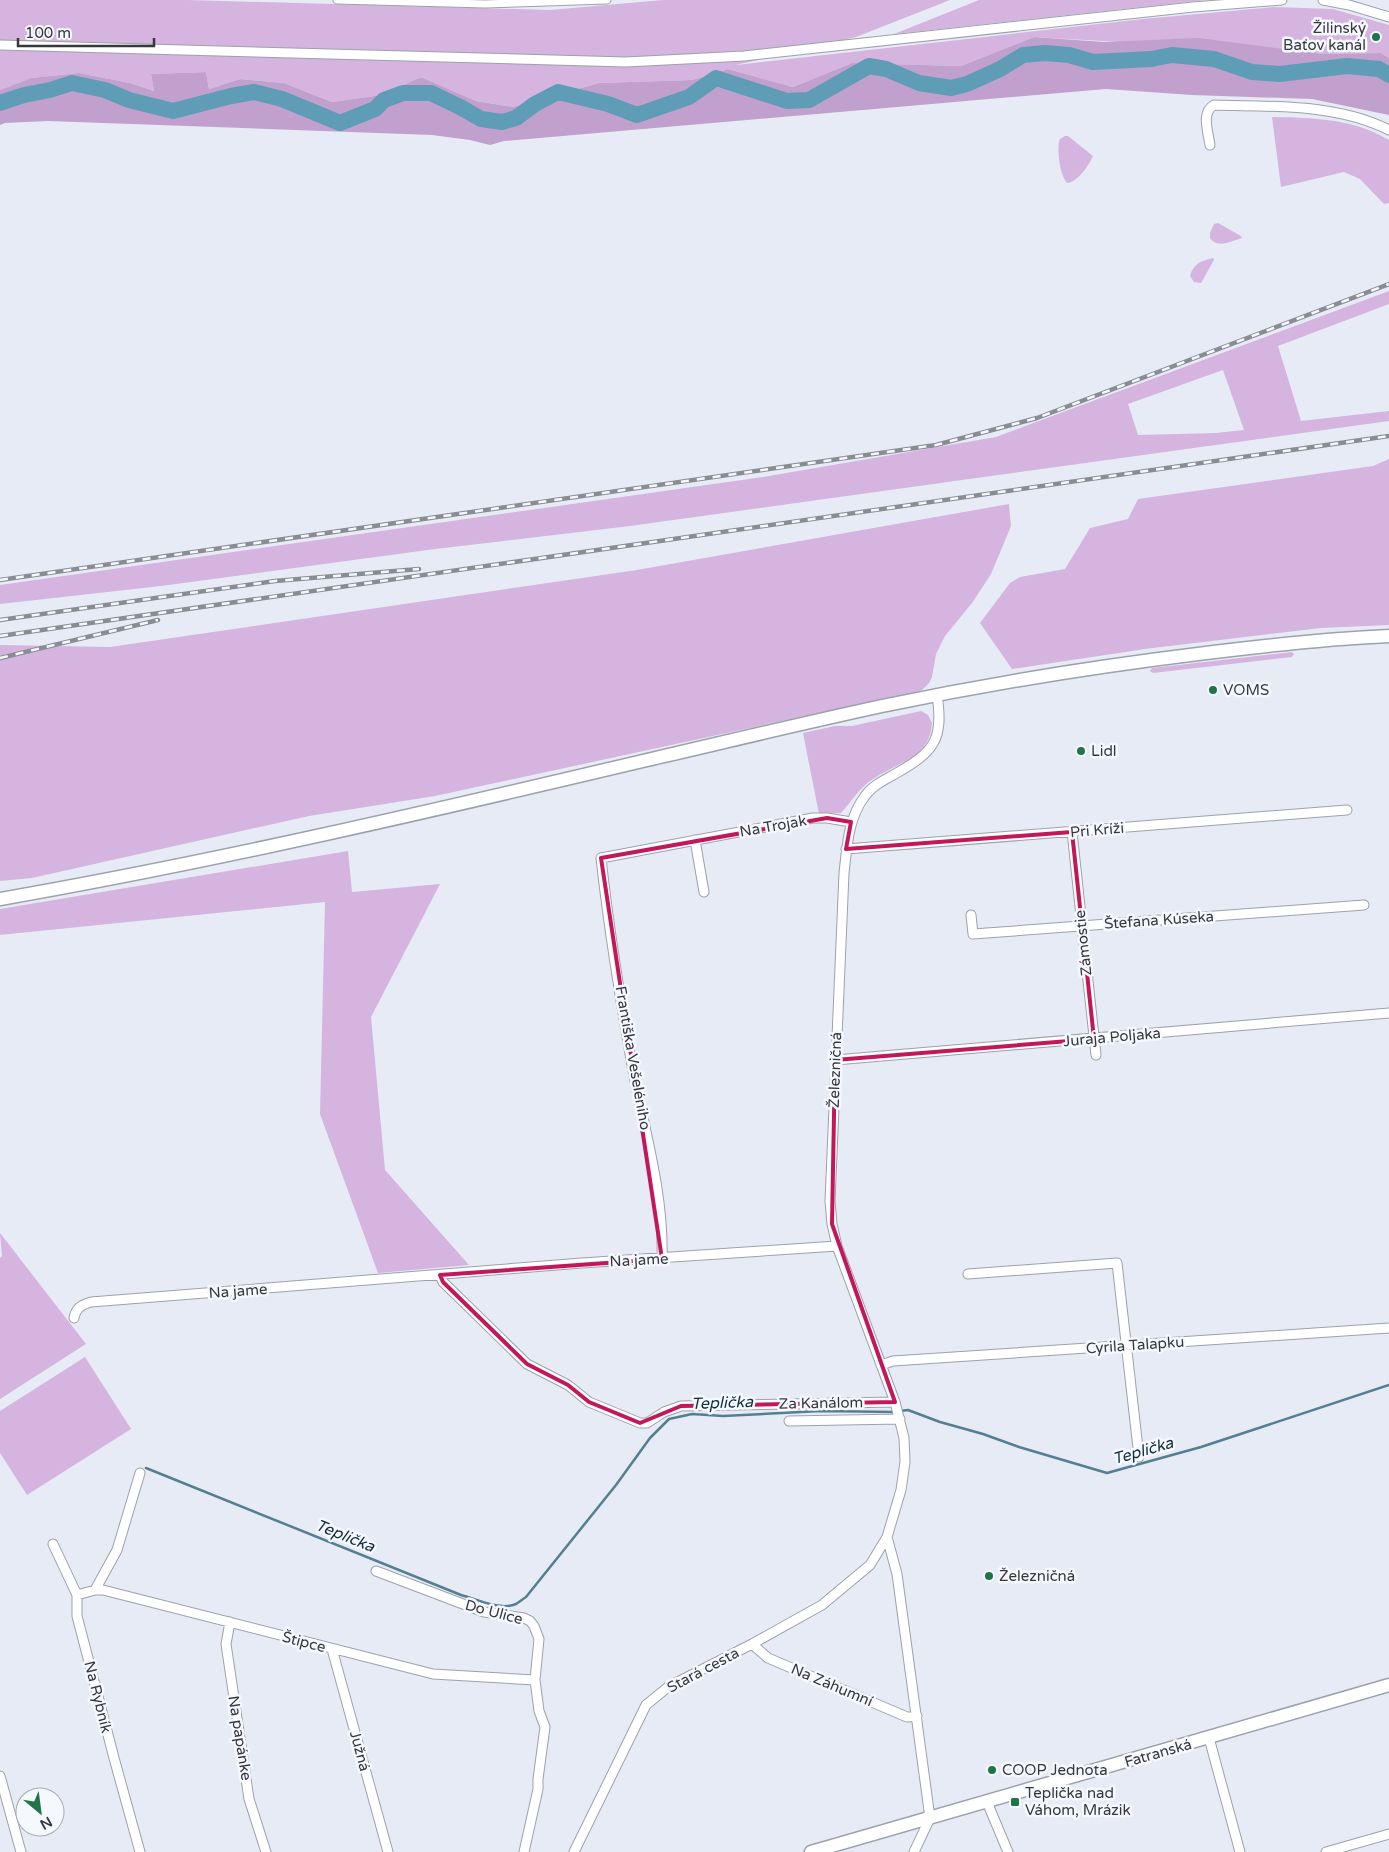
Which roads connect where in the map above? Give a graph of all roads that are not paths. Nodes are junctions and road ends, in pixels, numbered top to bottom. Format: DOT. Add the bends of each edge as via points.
graph roads {
  1 [pos="337,0"];
  2 [pos="607,0"];
  3 [pos="1282,0"];
  4 [pos="1323,0"];
  5 [pos="1389,17"];
  6 [pos="0,45"];
  7 [pos="1389,130"];
  8 [pos="1210,145"];
  9 [pos="1389,636"];
  10 [pos="937,695"];
  11 [pos="1347,810"];
  12 [pos="852,822"];
  13 [pos="1072,832"];
  14 [pos="695,840"];
  15 [pos="846,849"];
  16 [pos="601,858"];
  17 [pos="704,892"];
  18 [pos="0,899"];
  19 [pos="1364,905"];
  20 [pos="971,915"];
  21 [pos="1081,926"];
  22 [pos="1389,1013"];
  23 [pos="1094,1038"];
  24 [pos="1096,1055"];
  25 [pos="836,1060"];
  26 [pos="837,1246"];
  27 [pos="662,1259"];
  28 [pos="968,1274"];
  29 [pos="440,1275"];
  30 [pos="74,1318"];
  31 [pos="1389,1328"];
  32 [pos="1126,1346"];
  33 [pos="881,1365"];
  34 [pos="896,1403"];
  35 [pos="900,1417"];
  36 [pos="789,1421"];
  37 [pos="1139,1457"];
  38 [pos="140,1473"];
  39 [pos="887,1537"];
  40 [pos="53,1544"];
  41 [pos="376,1571"];
  42 [pos="96,1590"];
  43 [pos="77,1595"];
  44 [pos="230,1622"];
  45 [pos="752,1644"];
  46 [pos="332,1649"];
  47 [pos="535,1680"];
  48 [pos="1389,1685"];
  49 [pos="917,1716"];
  50 [pos="1209,1738"];
  51 [pos="0,1776"];
  52 [pos="987,1802"];
  53 [pos="930,1818"];
  54 [pos="1389,1834"];
  55 [pos="21,1852"];
  56 [pos="140,1852"];
  57 [pos="266,1852"];
  58 [pos="388,1852"];
  59 [pos="524,1852"];
  60 [pos="574,1852"];
  61 [pos="811,1852"];
  62 [pos="914,1852"];
  63 [pos="1008,1852"];
  64 [pos="1240,1852"];
  65 [pos="1326,1852"];
  1 -- 2 [label="street" via="485,4"];
  3 -- 6 [label="street" via="684,60 626,62"];
  4 -- 5 [label="street"];
  7 -- 8 [label="street" via="1355,116 1333,112 1214,104 1206,114"];
  9 -- 10 [label="main road" via="1156,659"];
  10 -- 12 [label="street, Železničná" via="940,726 932,748 866,795 856,808"];
  10 -- 18 [label="main road" via="259,849"];
  11 -- 13 [label="street, Pri Kríži"];
  12 -- 14 [label="street, Na Trojak" via="813,818"];
  12 -- 15 [label="street, Železničná"];
  13 -- 15 [label="street, Pri Kríži"];
  13 -- 21 [label="street, Zámostie"];
  14 -- 16 [label="street, Na Trojak"];
  14 -- 17 [label="street"];
  15 -- 25 [label="street, Železničná"];
  16 -- 27 [label="street, Františka Vešeléniho" via="634,1076 655,1178 663,1241"];
  19 -- 21 [label="street, Štefana Kúseka"];
  20 -- 21 [label="street, Štefana Kúseka" via="972,934"];
  21 -- 23 [label="street, Zámostie"];
  22 -- 23 [label="street, Juraja Poljaka"];
  23 -- 24 [label="street, Zámostie"];
  23 -- 25 [label="street, Juraja Poljaka"];
  25 -- 26 [label="street, Železničná" via="830,1201"];
  26 -- 27 [label="street, Na jame"];
  26 -- 33 [label="street, Železničná"];
  27 -- 29 [label="street, Na jame"];
  28 -- 32 [label="street" via="1117,1263"];
  29 -- 30 [label="street, Na jame" via="91,1302 76,1310"];
  29 -- 34 [label="street, Za Kanálom" via="443,1282 527,1364 568,1385 590,1402 640,1424 681,1406"];
  31 -- 32 [label="street, Cyrila Talapku"];
  32 -- 33 [label="street, Cyrila Talapku" via="893,1361"];
  32 -- 37 [label="street"];
  33 -- 34 [label="street, Železničná"];
  34 -- 35 [label="street, Železničná"];
  35 -- 36 [label="street"];
  35 -- 39 [label="street, Železničná" via="905,1462 901,1490"];
  38 -- 42 [label="street" via="117,1550"];
  39 -- 45 [label="street, Stará cesta" via="870,1565 835,1595"];
  39 -- 49 [label="street" via="897,1574"];
  40 -- 43 [label="street, Na Rybník"];
  41 -- 47 [label="street, Do Ulice" via="484,1612 530,1621 540,1639"];
  42 -- 43 [label="street, Štipce"];
  42 -- 44 [label="street, Štipce"];
  43 -- 56 [label="street, Na Rybník" via="77,1616"];
  44 -- 46 [label="street, Štipce"];
  44 -- 57 [label="street, Na papánke" via="226,1644 249,1799"];
  45 -- 49 [label="street, Na Záhumní" via="768,1658 907,1717"];
  45 -- 60 [label="street, Stará cesta" via="668,1686 646,1705"];
  46 -- 47 [label="street, Štipce" via="433,1674"];
  46 -- 58 [label="street, Južná"];
  47 -- 59 [label="street, Do Ulice" via="539,1712 545,1727 538,1790"];
  48 -- 50 [label="main road, Fatranská"];
  49 -- 53 [label="street"];
  50 -- 52 [label="main road, Fatranská"];
  50 -- 64 [label="street"];
  51 -- 55 [label="street"];
  52 -- 53 [label="main road, Fatranská"];
  52 -- 63 [label="street"];
  53 -- 61 [label="main road, Fatranská"];
  53 -- 62 [label="street"];
  54 -- 65 [label="street"];
}
